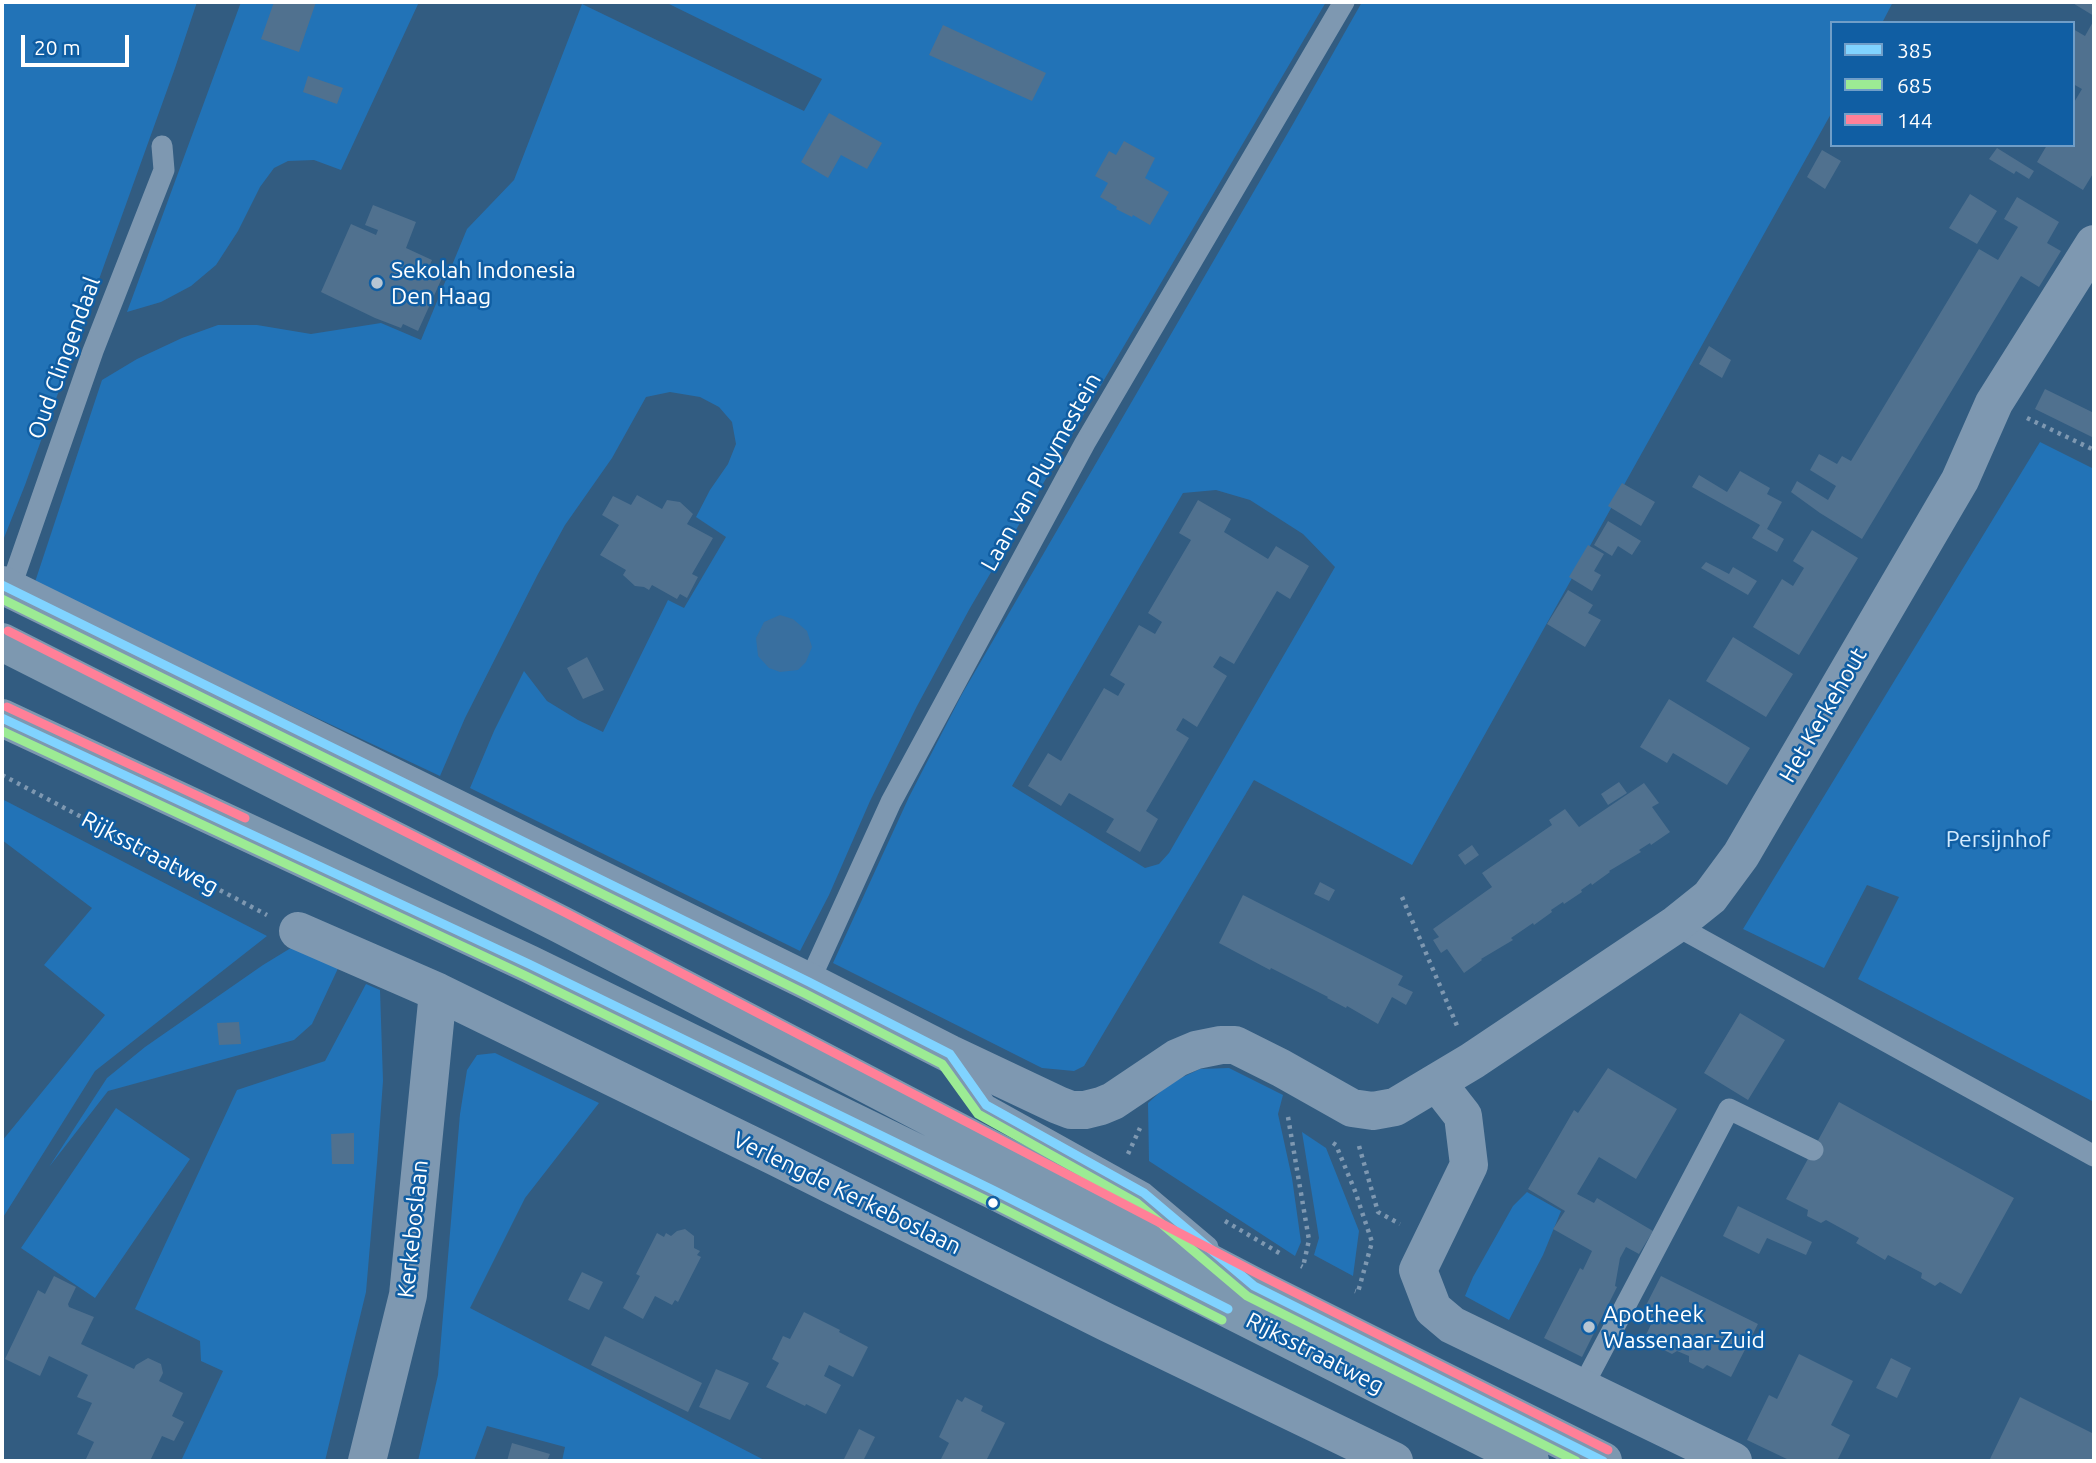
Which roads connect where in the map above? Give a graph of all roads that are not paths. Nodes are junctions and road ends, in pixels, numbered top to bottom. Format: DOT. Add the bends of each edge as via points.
graph roads {
  1 [pos="1344,2"];
  2 [pos="162,146"];
  3 [pos="2094,244"];
  4 [pos="6,587"];
  5 [pos="2,642"];
  6 [pos="2,718"];
  7 [pos="1675,925"];
  8 [pos="298,931"];
  9 [pos="809,982"];
  10 [pos="438,992"];
  11 [pos="950,1054"];
  12 [pos="1438,1084"];
  13 [pos="1812,1150"];
  14 [pos="2094,1156"];
  15 [pos="1254,1286"];
  16 [pos="1582,1388"];
  17 [pos="367,1461"];
  18 [pos="1394,1461"];
  19 [pos="1530,1461"];
  20 [pos="1603,1461"];
  21 [pos="1733,1461"];
  1 -- 9 [label="lane, Laan van Pluymestein" via="1085,443 891,802"];
  2 -- 4 [label="lane, Oud Clingendaal" via="164,170"];
  3 -- 7 [label="street, Het Kerkehout" via="1994,402 1960,481 1741,855 1710,897"];
  4 -- 9 [label="street, Rijksstraatweg"];
  5 -- 15 [label="main road, Rijksstraatweg" via="560,924"];
  6 -- 19 [label="main road, Rijksstraatweg" via="554,976 993,1190"];
  7 -- 12 [label="street, Het Kerkehout"];
  7 -- 14 [label="lane"];
  8 -- 10 [label="street, Verlengde Kerkeboslaan"];
  9 -- 11 [label="street, Rijksstraatweg"];
  10 -- 17 [label="street, Kerkeboslaan" via="408,1295"];
  10 -- 18 [label="street, Verlengde Kerkeboslaan"];
  11 -- 12 [label="street, Rijksstraatweg" via="1071,1110 1113,1101 1177,1058 1221,1045 1236,1045 1352,1108 1395,1107"];
  11 -- 15 [label="lane, Rijksstraatweg" via="986,1105 1144,1193"];
  12 -- 16 [label="street" via="1463,1116 1469,1165 1418,1270 1433,1309 1452,1325"];
  13 -- 16 [label="lane" via="1728,1109"];
  15 -- 20 [label="main road, Rijksstraatweg"];
  16 -- 21 [label="street"];
}
